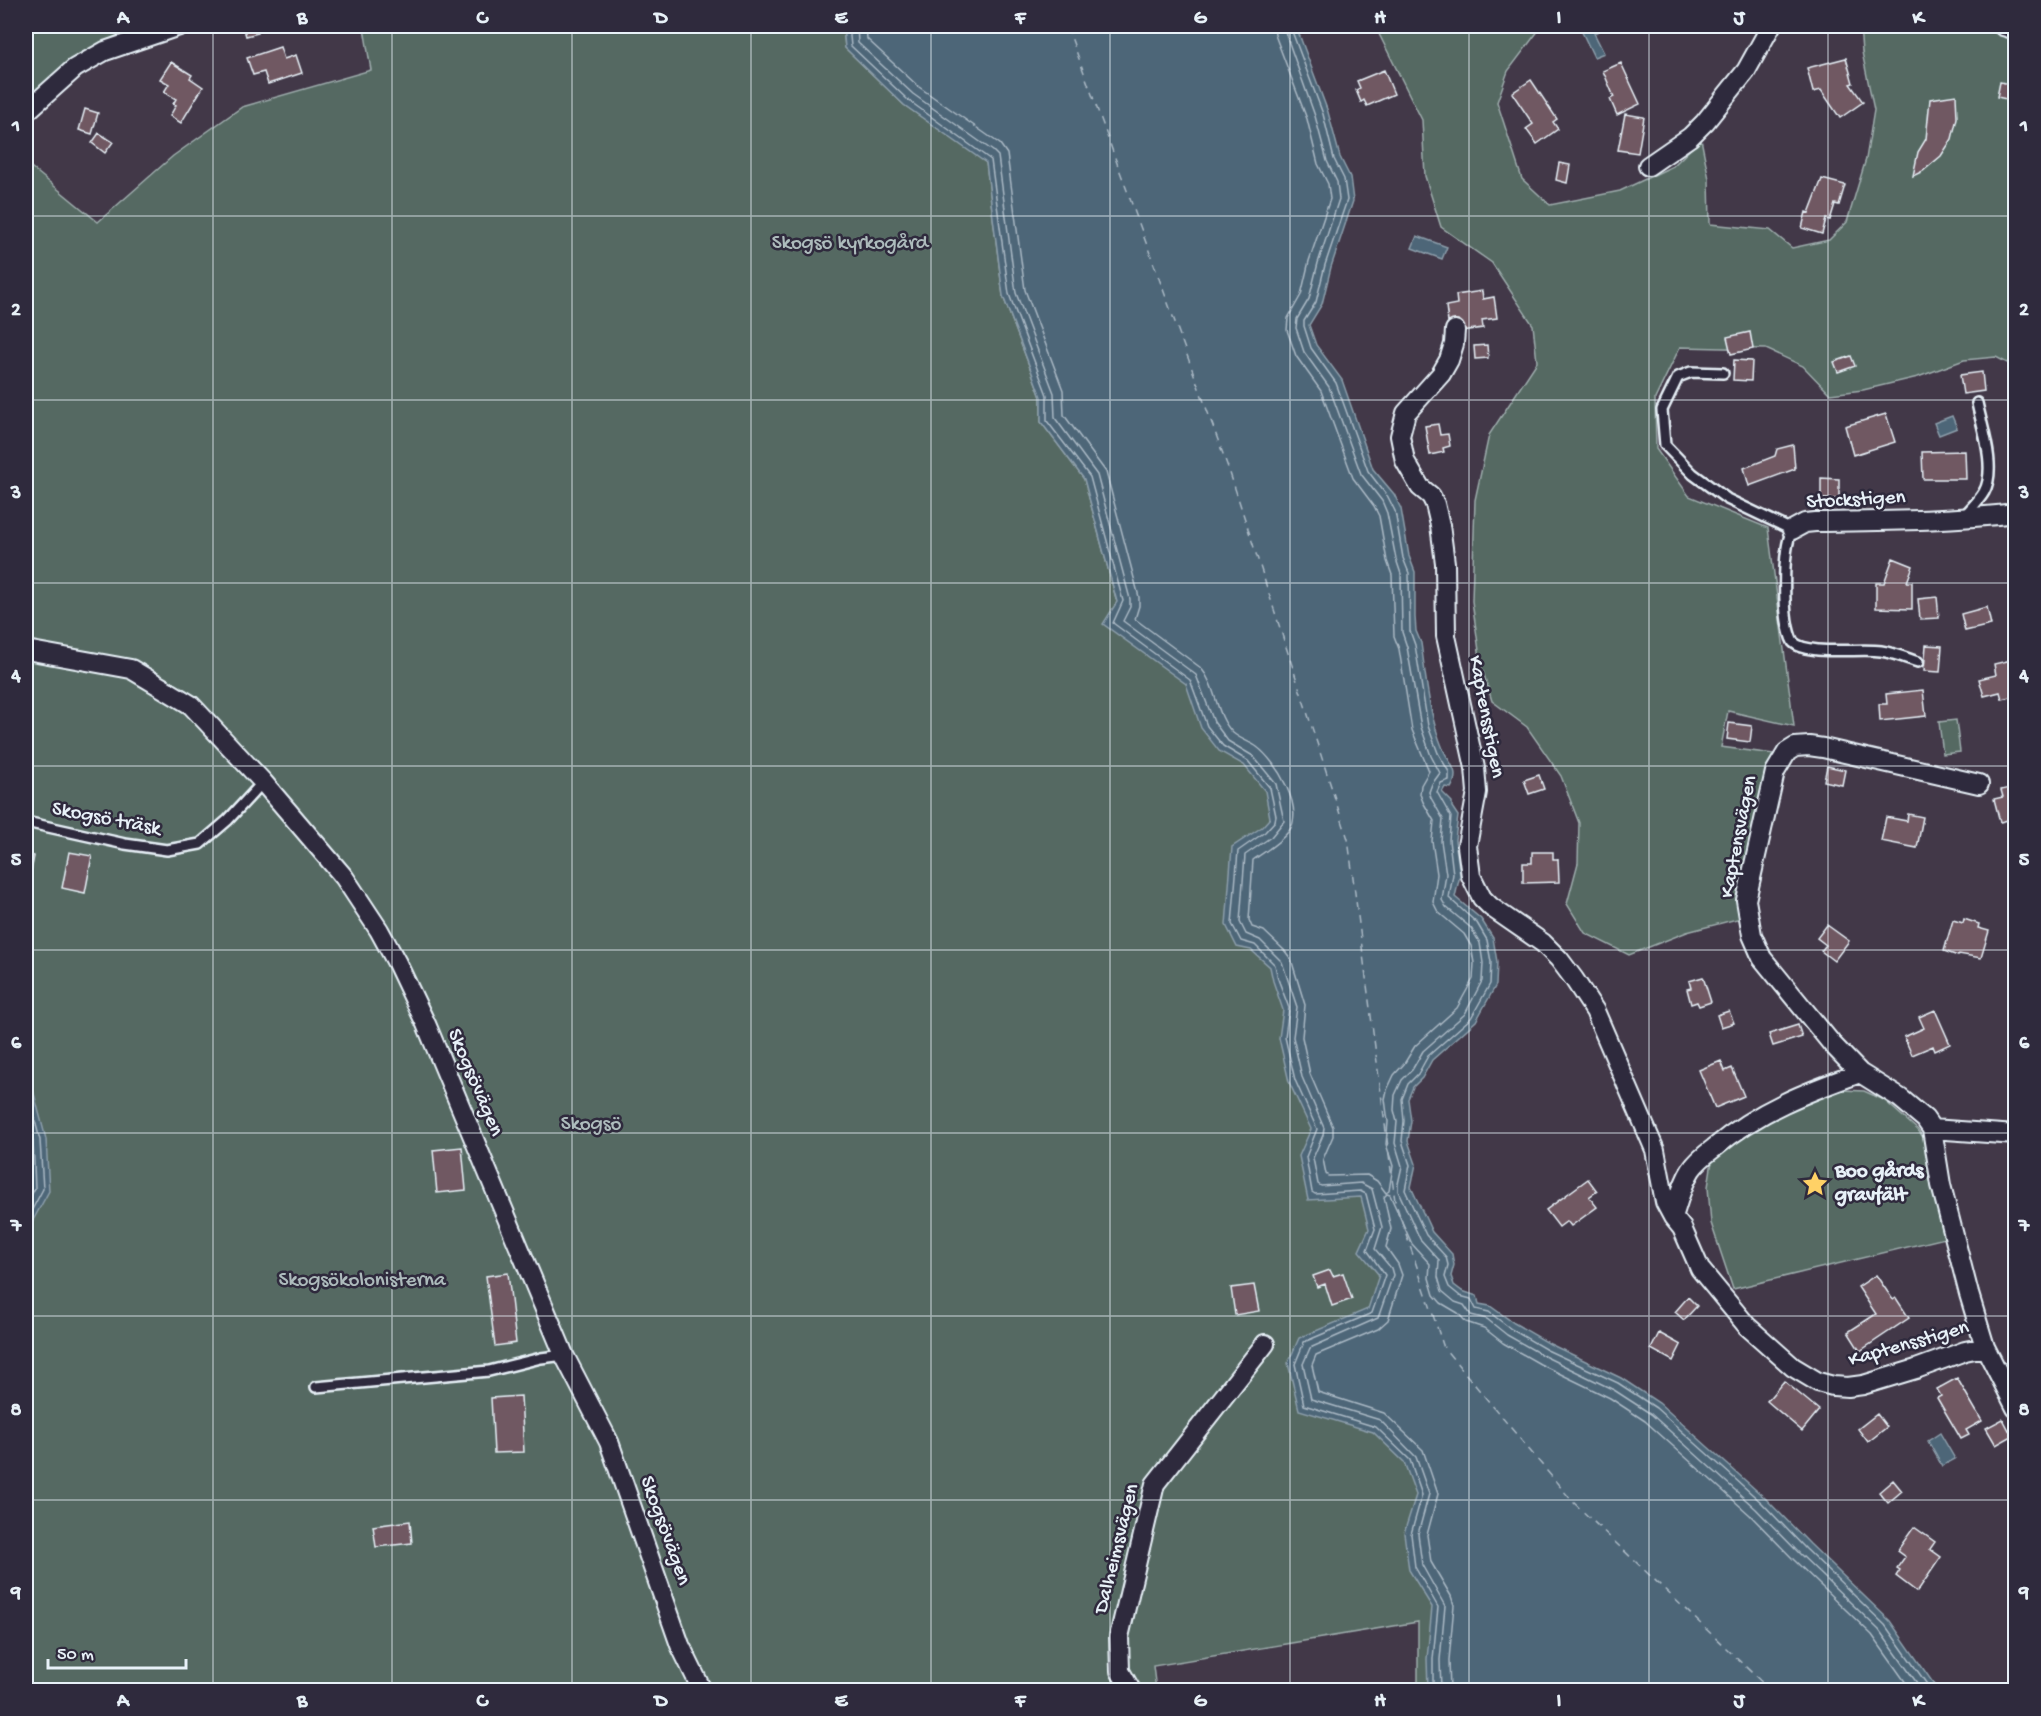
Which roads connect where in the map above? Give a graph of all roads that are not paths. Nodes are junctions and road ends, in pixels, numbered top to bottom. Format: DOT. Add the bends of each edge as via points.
graph roads {
  1 [pos="179,26"];
  2 [pos="1771,26"];
  3 [pos="2003,26"];
  4 [pos="2016,30"];
  5 [pos="26,112"];
  6 [pos="1648,166"];
  7 [pos="1455,330"];
  8 [pos="1723,373"];
  9 [pos="1977,403"];
  10 [pos="2016,513"];
  11 [pos="1963,518"];
  12 [pos="1792,530"];
  13 [pos="26,650"];
  14 [pos="1918,662"];
  15 [pos="263,782"];
  16 [pos="1979,784"];
  17 [pos="26,822"];
  18 [pos="1860,1073"];
  19 [pos="1932,1129"];
  20 [pos="2016,1135"];
  21 [pos="1673,1217"];
  22 [pos="1266,1344"];
  23 [pos="1985,1347"];
  24 [pos="564,1355"];
  25 [pos="316,1387"];
  26 [pos="2016,1408"];
  27 [pos="702,1690"];
  28 [pos="1131,1690"];
  1 -- 5 [label="street" via="105,51 75,68"];
  2 -- 6 [label="street" via="1746,71 1705,122"];
  3 -- 4 [label="street"];
  7 -- 21 [label="street, Kaptensstigen" via="1449,360 1406,413 1400,436 1405,461 1420,487 1431,496 1440,525 1446,636 1475,768 1477,792 1467,846 1471,876 1491,907 1543,943 1558,959 1595,1011 1655,1150 1665,1202"];
  8 -- 12 [label="lane, Stockstigen" via="1691,372 1678,377 1662,410 1665,445 1693,474 1727,499"];
  9 -- 11 [label="lane" via="1989,476 1985,491"];
  10 -- 11 [label="street, Stockstigen"];
  11 -- 12 [label="street, Stockstigen" via="1815,522"];
  12 -- 14 [label="lane" via="1785,574 1791,637 1796,645 1881,651"];
  13 -- 15 [label="street, Skogsövägen" via="131,669 191,705"];
  15 -- 17 [label="lane, Skogsö träsk" via="200,844 167,850"];
  15 -- 24 [label="street, Skogsövägen" via="344,877 397,963"];
  16 -- 18 [label="street, Kaptensvägen" via="1809,746 1787,752 1775,772 1746,900 1752,935 1762,958 1780,982"];
  18 -- 19 [label="street, Kaptensvägen" via="1900,1098 1926,1119"];
  18 -- 21 [label="street" via="1801,1094 1728,1136 1691,1170"];
  19 -- 20 [label="street"];
  19 -- 23 [label="street" via="1941,1185"];
  21 -- 23 [label="street, Kaptensstigen" via="1700,1269 1748,1326 1792,1367 1818,1383 1848,1387 1863,1384"];
  22 -- 28 [label="street, Dalheimsvägen" via="1155,1484 1119,1637 1120,1671"];
  23 -- 26 [label="street"];
  24 -- 25 [label="lane" via="489,1371"];
  24 -- 27 [label="street, Skogsövägen" via="609,1442 680,1645"];
}
